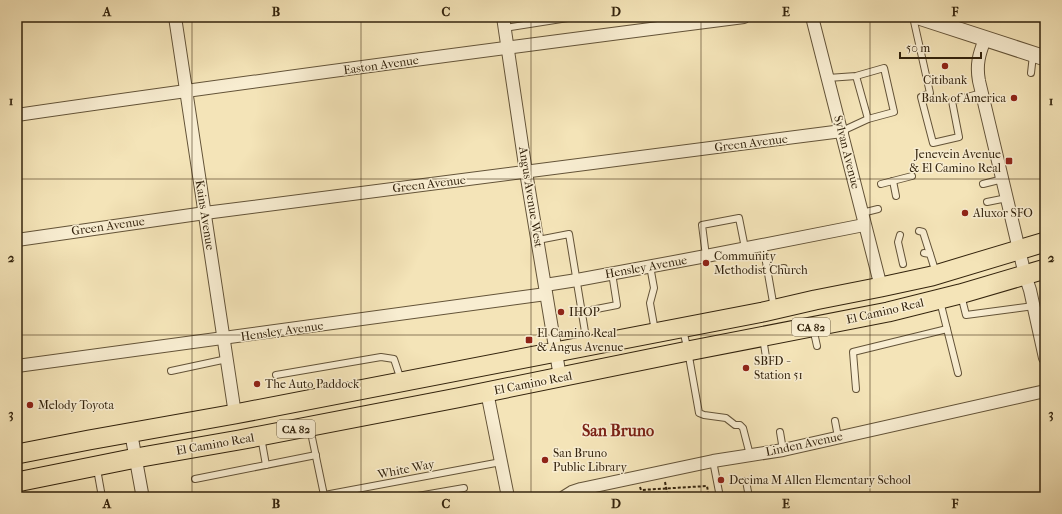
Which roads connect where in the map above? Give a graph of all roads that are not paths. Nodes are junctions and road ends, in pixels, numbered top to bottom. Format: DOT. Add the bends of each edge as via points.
graph roads {
  1 [pos="175,17"];
  2 [pos="574,17"];
  3 [pos="744,17"];
  4 [pos="812,17"];
  5 [pos="914,17"];
  6 [pos="919,17"];
  7 [pos="504,22"];
  8 [pos="985,39"];
  9 [pos="508,47"];
  10 [pos="1039,56"];
  11 [pos="1031,73"];
  12 [pos="856,76"];
  13 [pos="828,78"];
  14 [pos="186,91"];
  15 [pos="982,93"];
  16 [pos="17,115"];
  17 [pos="868,119"];
  18 [pos="842,131"];
  19 [pos="526,172"];
  20 [pos="912,176"];
  21 [pos="1003,179"];
  22 [pos="893,182"];
  23 [pos="882,184"];
  24 [pos="983,184"];
  25 [pos="896,196"];
  26 [pos="1007,198"];
  27 [pos="987,202"];
  28 [pos="878,209"];
  29 [pos="205,212"];
  30 [pos="862,213"];
  31 [pos="864,225"];
  32 [pos="919,231"];
  33 [pos="900,236"];
  34 [pos="17,240"];
  35 [pos="538,240"];
  36 [pos="1045,242"];
  37 [pos="762,245"];
  38 [pos="745,248"];
  39 [pos="1019,250"];
  40 [pos="706,256"];
  41 [pos="650,266"];
  42 [pos="784,268"];
  43 [pos="1045,269"];
  44 [pos="767,271"];
  45 [pos="612,273"];
  46 [pos="1025,274"];
  47 [pos="937,275"];
  48 [pos="905,277"];
  49 [pos="577,280"];
  50 [pos="881,288"];
  51 [pos="546,289"];
  52 [pos="960,294"];
  53 [pos="939,299"];
  54 [pos="1034,306"];
  55 [pos="774,309"];
  56 [pos="582,312"];
  57 [pos="682,327"];
  58 [pos="813,327"];
  59 [pos="947,329"];
  60 [pos="655,332"];
  61 [pos="763,336"];
  62 [pos="224,339"];
  63 [pos="587,346"];
  64 [pos="817,346"];
  65 [pos="688,351"];
  66 [pos="556,352"];
  67 [pos="766,357"];
  68 [pos="1045,358"];
  69 [pos="227,359"];
  70 [pos="17,366"];
  71 [pos="171,371"];
  72 [pos="958,373"];
  73 [pos="276,375"];
  74 [pos="560,378"];
  75 [pos="402,381"];
  76 [pos="856,389"];
  77 [pos="1045,391"];
  78 [pos="487,392"];
  79 [pos="235,414"];
  80 [pos="835,421"];
  81 [pos="310,426"];
  82 [pos="780,432"];
  83 [pos="131,433"];
  84 [pos="261,436"];
  85 [pos="838,437"];
  86 [pos="783,450"];
  87 [pos="17,454"];
  88 [pos="316,455"];
  89 [pos="750,455"];
  90 [pos="136,458"];
  91 [pos="713,461"];
  92 [pos="501,462"];
  93 [pos="97,465"];
  94 [pos="266,465"];
  95 [pos="195,480"];
  96 [pos="746,480"];
  97 [pos="17,482"];
  98 [pos="464,488"];
  99 [pos="324,495"];
  100 [pos="102,497"];
  101 [pos="141,497"];
  102 [pos="314,497"];
  103 [pos="412,497"];
  104 [pos="508,497"];
  105 [pos="564,497"];
  106 [pos="720,497"];
  107 [pos="749,497"];
  1 -- 14 [label="street, Kains Avenue"];
  2 -- 7 [label="lane"];
  3 -- 9 [label="street, Easton Avenue"];
  4 -- 13 [label="street, Sylvan Avenue"];
  5 -- 15 [label="lane" via="930,93 922,97 933,143 959,137 952,101"];
  6 -- 8 [label="street"];
  7 -- 9 [label="street, Angus Avenue West"];
  8 -- 10 [label="street"];
  8 -- 15 [label="street" via="977,72"];
  9 -- 14 [label="street, Easton Avenue"];
  9 -- 19 [label="street, Angus Avenue West"];
  10 -- 11 [label="lane"];
  12 -- 13 [label="lane"];
  12 -- 17 [label="lane"];
  12 -- 17 [label="lane" via="884,68 894,112"];
  13 -- 18 [label="street, Sylvan Avenue"];
  14 -- 16 [label="street, Easton Avenue"];
  14 -- 29 [label="street, Kains Avenue"];
  15 -- 21 [label="street"];
  17 -- 18 [label="lane"];
  18 -- 19 [label="street, Green Avenue"];
  18 -- 30 [label="street, Sylvan Avenue"];
  19 -- 29 [label="street, Green Avenue"];
  19 -- 35 [label="street, Angus Avenue West"];
  20 -- 22 [label="lane"];
  21 -- 24 [label="lane"];
  21 -- 26 [label="street"];
  22 -- 23 [label="lane"];
  22 -- 25 [label="lane"];
  26 -- 27 [label="lane"];
  26 -- 39 [label="street"];
  28 -- 30 [label="lane"];
  29 -- 34 [label="street, Green Avenue"];
  29 -- 62 [label="street, Kains Avenue"];
  30 -- 31 [label="street, Sylvan Avenue"];
  31 -- 37 [label="street, Hensley Avenue"];
  31 -- 50 [label="street, Sylvan Avenue"];
  32 -- 47 [label="lane" via="923,232 927,253"];
  33 -- 48 [label="lane" via="898,242 903,255"];
  35 -- 49 [label="lane" via="569,234"];
  35 -- 51 [label="street, Angus Avenue West"];
  36 -- 39 [label="main road, El Camino Real / CA 82"];
  37 -- 38 [label="street, Hensley Avenue"];
  37 -- 44 [label="lane"];
  38 -- 40 [label="street, Hensley Avenue"];
  38 -- 40 [label="lane" via="740,218 702,225"];
  39 -- 46 [label="street"];
  39 -- 47 [label="main road, El Camino Real / CA 82"];
  40 -- 41 [label="street, Hensley Avenue"];
  41 -- 45 [label="street, Hensley Avenue"];
  41 -- 60 [label="lane" via="654,288 650,303"];
  42 -- 44 [label="lane"];
  43 -- 46 [label="main road, El Camino Real / CA 82"];
  44 -- 55 [label="lane"];
  45 -- 49 [label="street, Hensley Avenue"];
  45 -- 56 [label="lane" via="617,305"];
  46 -- 52 [label="main road, El Camino Real / CA 82"];
  46 -- 54 [label="street"];
  47 -- 48 [label="main road, El Camino Real / CA 82"];
  48 -- 50 [label="main road, El Camino Real / CA 82"];
  49 -- 51 [label="street, Hensley Avenue"];
  49 -- 56 [label="lane"];
  50 -- 55 [label="main road, El Camino Real / CA 82"];
  51 -- 62 [label="street, Hensley Avenue"];
  51 -- 66 [label="street, Angus Avenue West"];
  52 -- 53 [label="main road, El Camino Real / CA 82"];
  52 -- 54 [label="lane" via="966,315"];
  53 -- 58 [label="main road, El Camino Real / CA 82"];
  53 -- 59 [label="lane"];
  54 -- 68 [label="street"];
  55 -- 57 [label="main road, El Camino Real / CA 82"];
  56 -- 63 [label="lane"];
  57 -- 60 [label="main road, El Camino Real / CA 82"];
  57 -- 65 [label="lane"];
  58 -- 61 [label="main road, El Camino Real / CA 82"];
  58 -- 64 [label="lane"];
  59 -- 72 [label="lane"];
  59 -- 76 [label="lane" via="853,352"];
  60 -- 63 [label="main road, El Camino Real / CA 82"];
  61 -- 65 [label="main road, El Camino Real / CA 82"];
  61 -- 67 [label="lane"];
  62 -- 69 [label="street, Kains Avenue"];
  62 -- 70 [label="street, Hensley Avenue"];
  63 -- 66 [label="main road, El Camino Real / CA 82"];
  65 -- 74 [label="main road, El Camino Real / CA 82"];
  65 -- 89 [label="lane" via="699,413 726,418 744,428"];
  66 -- 74 [label="street, Angus Avenue West"];
  66 -- 75 [label="main road, El Camino Real / CA 82"];
  69 -- 71 [label="lane"];
  69 -- 79 [label="street, Kains Avenue"];
  73 -- 75 [label="lane" via="381,357 394,359"];
  74 -- 78 [label="main road, El Camino Real / CA 82"];
  75 -- 79 [label="main road, El Camino Real / CA 82"];
  77 -- 85 [label="street, Linden Avenue"];
  78 -- 81 [label="main road, El Camino Real / CA 82"];
  78 -- 92 [label="street"];
  79 -- 83 [label="main road, El Camino Real / CA 82"];
  80 -- 85 [label="lane"];
  81 -- 84 [label="main road, El Camino Real / CA 82"];
  81 -- 88 [label="lane"];
  82 -- 86 [label="lane"];
  83 -- 87 [label="main road, El Camino Real / CA 82"];
  83 -- 90 [label="street"];
  84 -- 90 [label="main road, El Camino Real / CA 82"];
  84 -- 94 [label="lane"];
  85 -- 86 [label="street, Linden Avenue"];
  86 -- 89 [label="street, Linden Avenue"];
  88 -- 94 [label="lane"];
  88 -- 99 [label="lane"];
  89 -- 91 [label="street, Linden Avenue"];
  90 -- 93 [label="main road, El Camino Real / CA 82"];
  90 -- 101 [label="street"];
  91 -- 105 [label="street, Linden Avenue" via="581,489"];
  91 -- 106 [label="lane"];
  92 -- 99 [label="lane, White Way"];
  92 -- 104 [label="street"];
  93 -- 97 [label="main road, El Camino Real / CA 82"];
  93 -- 100 [label="lane"];
  94 -- 95 [label="lane"];
  96 -- 107 [label="lane"];
  98 -- 103 [label="lane"];
  99 -- 102 [label="lane, White Way"];
}
